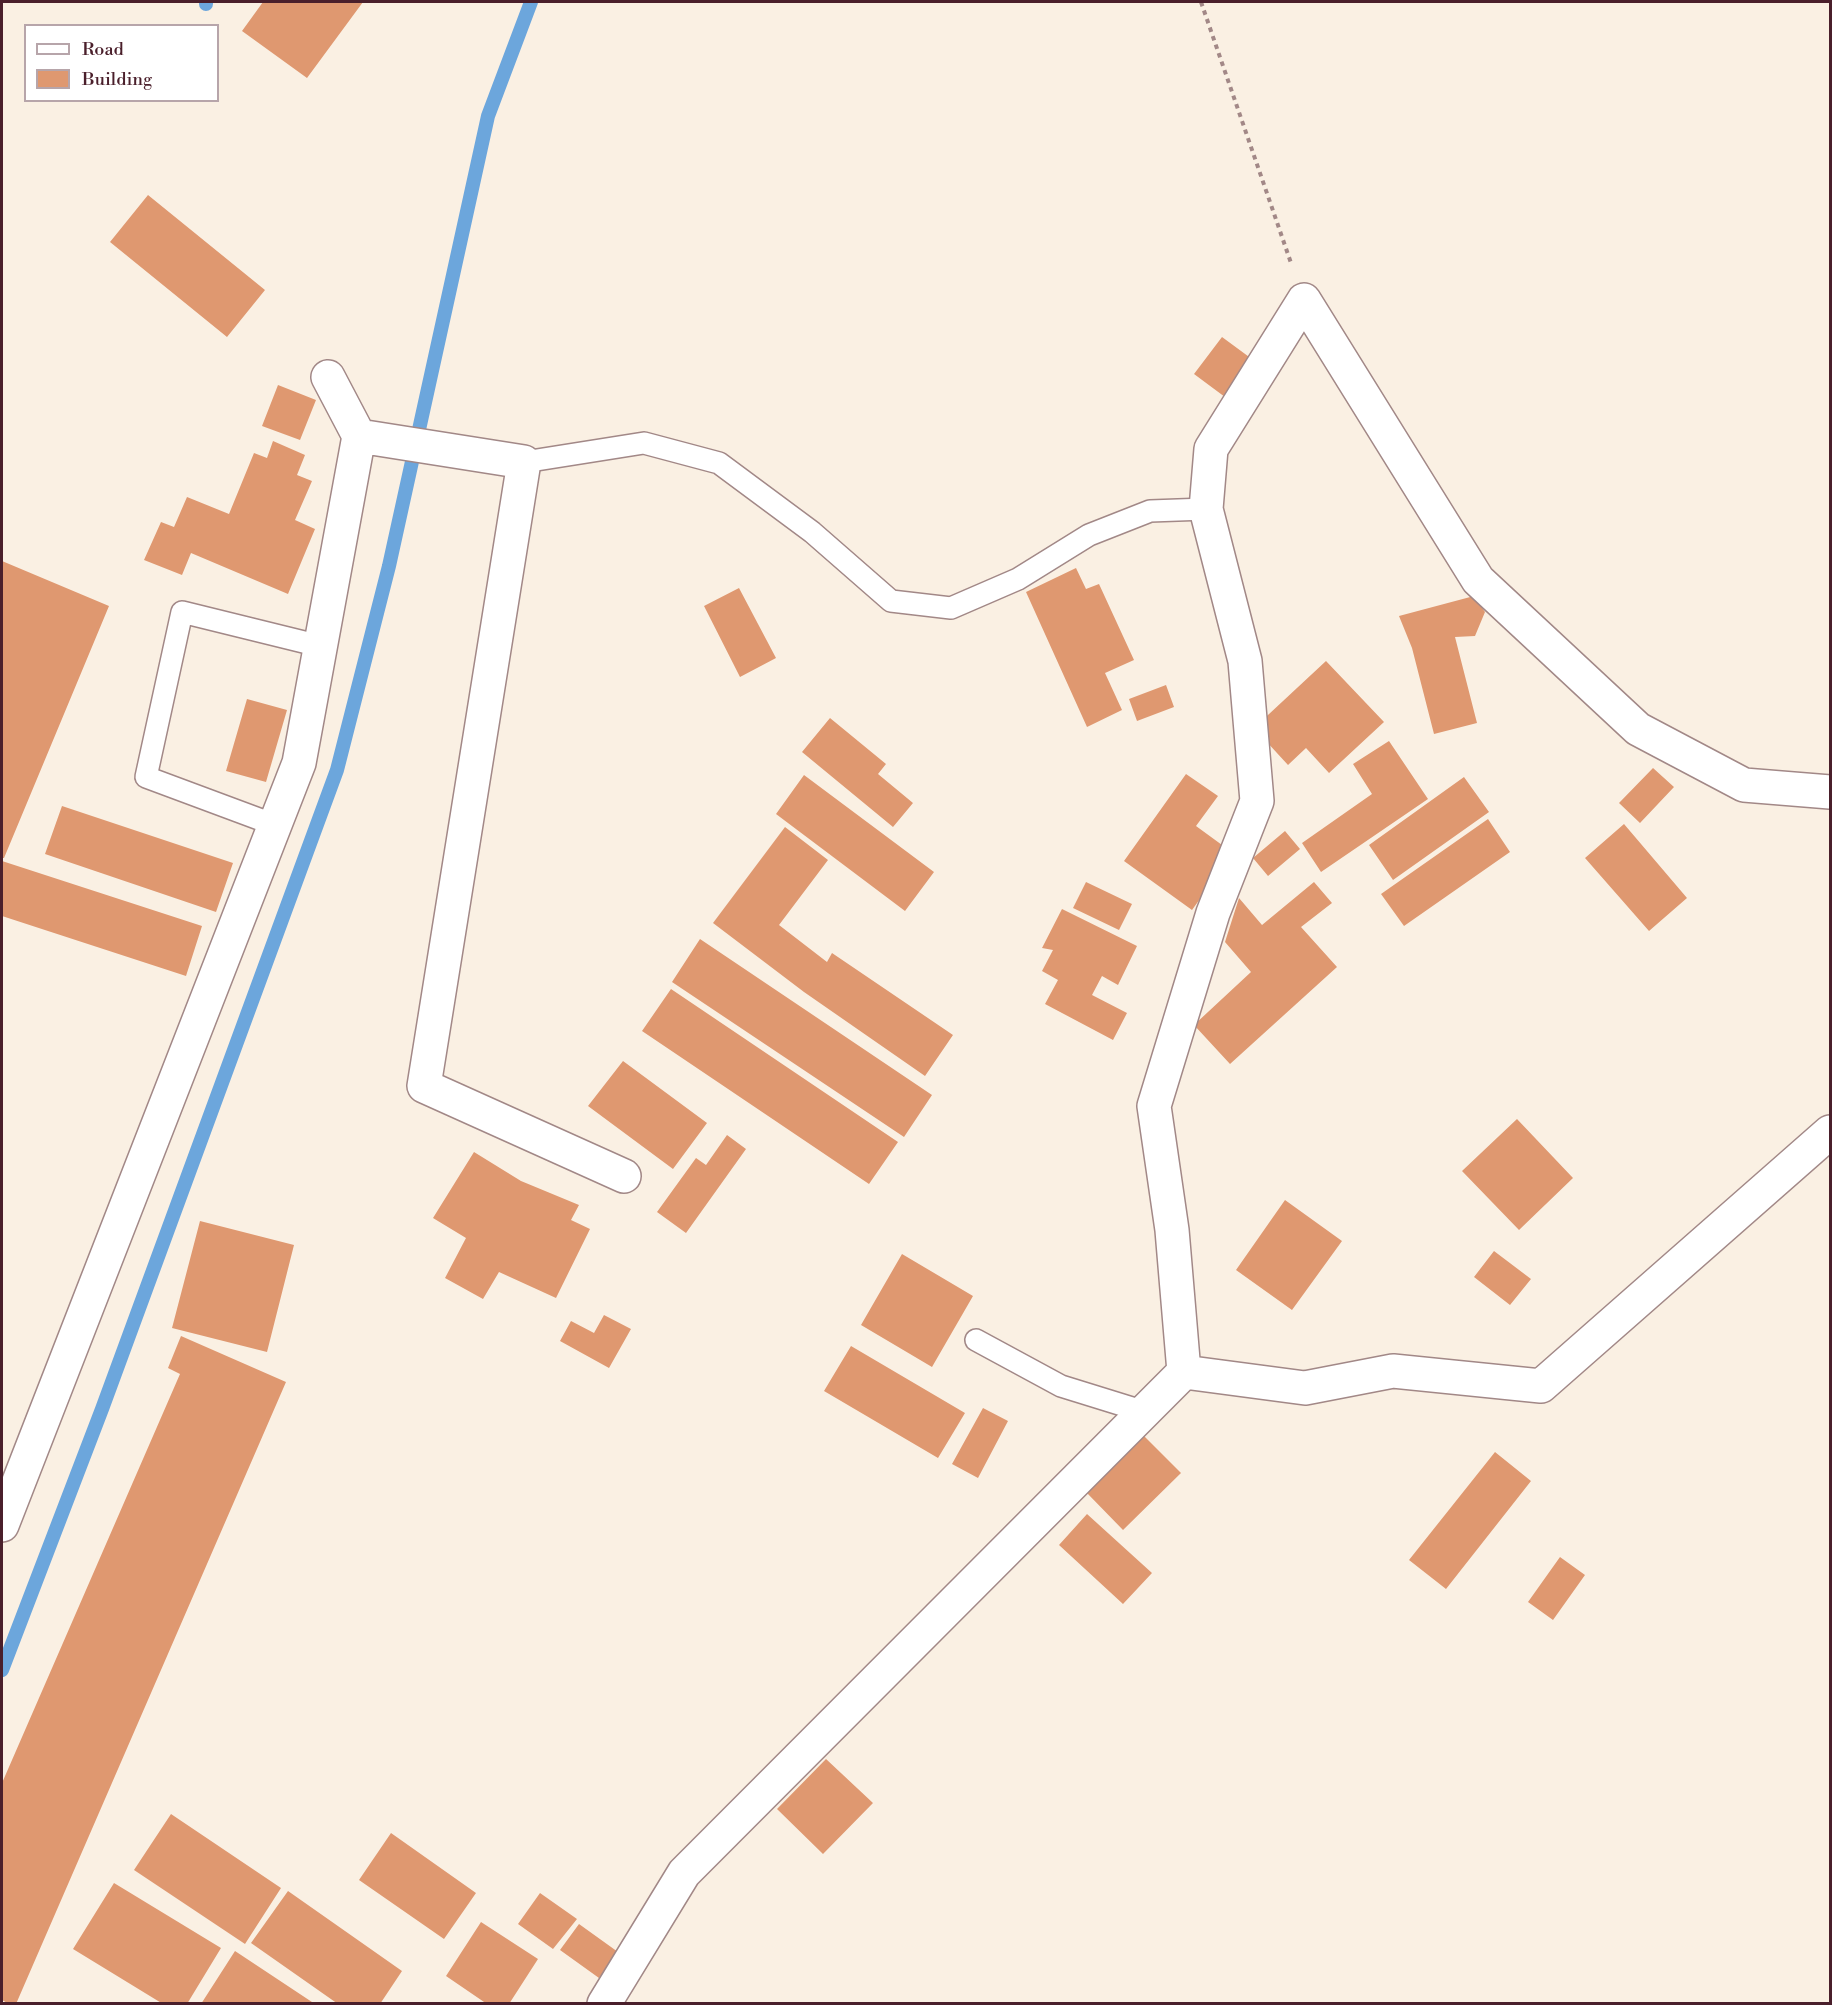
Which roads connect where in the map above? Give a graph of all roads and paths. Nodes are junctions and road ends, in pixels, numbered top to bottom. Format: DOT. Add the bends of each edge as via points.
graph roads {
  1 [pos="1202,2"];
  2 [pos="1304,300"];
  3 [pos="328,377"];
  4 [pos="359,436"];
  5 [pos="524,462"];
  6 [pos="1206,509"];
  7 [pos="320,646"];
  8 [pos="1827,787"];
  9 [pos="275,825"];
  10 [pos="1830,1132"];
  11 [pos="624,1176"];
  12 [pos="976,1340"];
  13 [pos="1184,1372"];
  14 [pos="1145,1412"];
  15 [pos="2,1525"];
  16 [pos="604,2004"];
  1 -- 2 [label="path"];
  2 -- 6 [label="street" via="1211,449"];
  2 -- 8 [label="street" via="1478,579 1638,729 1744,784"];
  3 -- 4 [label="street"];
  4 -- 5 [label="street"];
  4 -- 7 [label="street"];
  5 -- 6 [label="lane" via="644,443 719,463 812,532 891,601 951,608 1018,579 1089,535 1150,511"];
  5 -- 11 [label="street" via="424,1086"];
  6 -- 13 [label="street" via="1245,661 1257,801 1213,913 1154,1106 1172,1230"];
  7 -- 9 [label="street" via="299,763"];
  7 -- 9 [label="lane" via="182,612 146,777"];
  9 -- 15 [label="street"];
  10 -- 13 [label="street" via="1541,1386 1393,1371 1305,1388"];
  12 -- 14 [label="lane" via="1061,1386"];
  13 -- 14 [label="street"];
  14 -- 16 [label="street" via="684,1873"];
}
